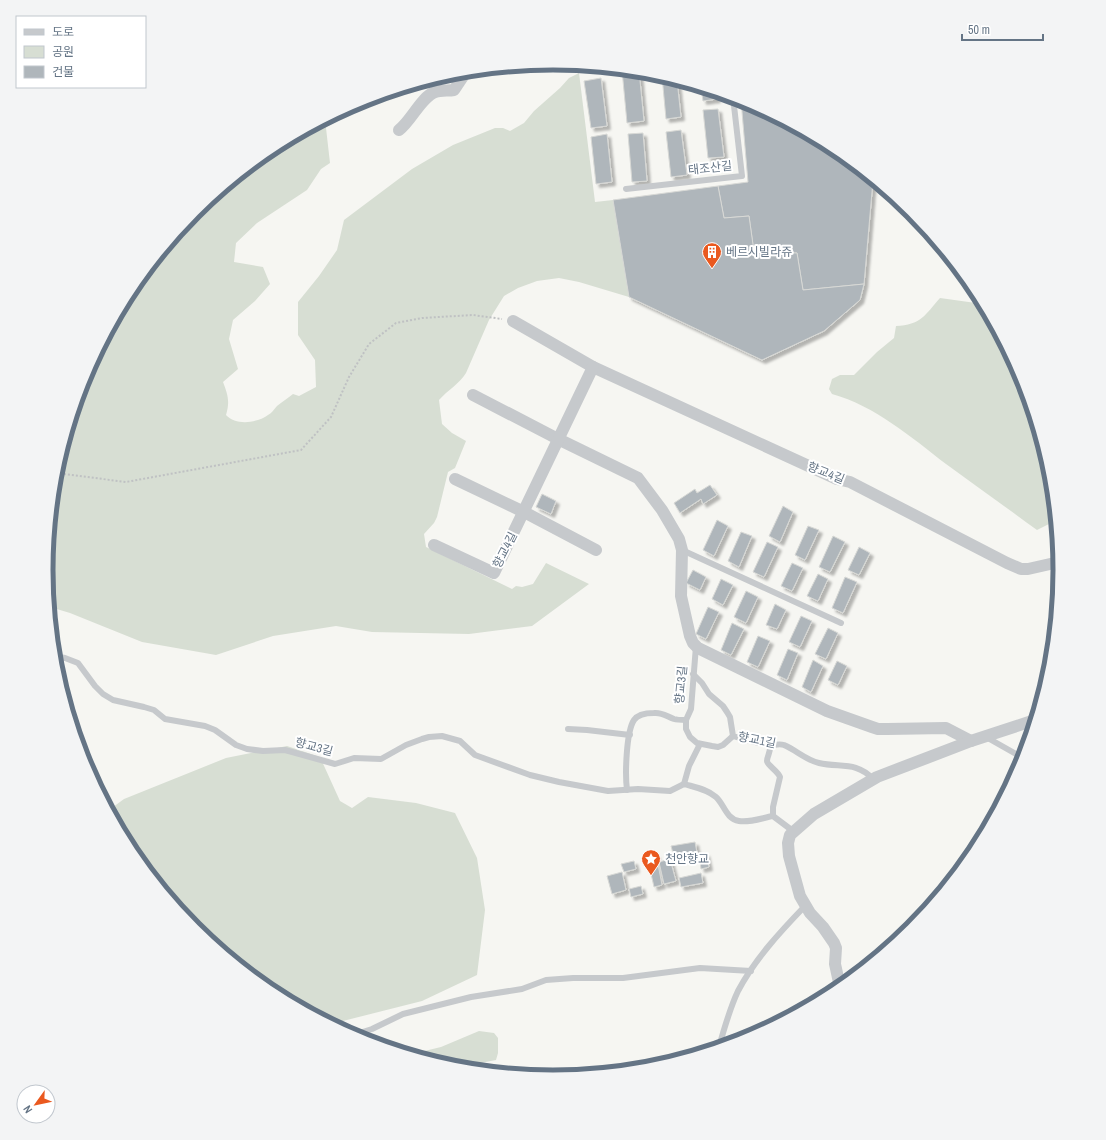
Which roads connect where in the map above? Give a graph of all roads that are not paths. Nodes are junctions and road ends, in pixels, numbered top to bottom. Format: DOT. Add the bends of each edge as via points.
graph roads {
  1 [pos="461,79"];
  2 [pos="734,104"];
  3 [pos="399,130"];
  4 [pos="626,189"];
  5 [pos="513,321"];
  6 [pos="594,367"];
  7 [pos="474,395"];
  8 [pos="558,439"];
  9 [pos="455,479"];
  10 [pos="524,512"];
  11 [pos="434,545"];
  12 [pos="596,550"];
  13 [pos="682,550"];
  14 [pos="1053,563"];
  15 [pos="840,623"];
  16 [pos="696,646"];
  17 [pos="61,657"];
  18 [pos="693,674"];
  19 [pos="686,720"];
  20 [pos="1029,722"];
  21 [pos="568,729"];
  22 [pos="630,735"];
  23 [pos="733,736"];
  24 [pos="985,736"];
  25 [pos="971,741"];
  26 [pos="700,744"];
  27 [pos="770,745"];
  28 [pos="1017,755"];
  29 [pos="873,779"];
  30 [pos="684,784"];
  31 [pos="627,790"];
  32 [pos="773,816"];
  33 [pos="793,831"];
  34 [pos="805,906"];
  35 [pos="751,970"];
  36 [pos="839,980"];
  37 [pos="362,1032"];
  38 [pos="721,1040"];
  1 -- 3 [label="street" via="454,90 434,92 424,99 407,124"];
  2 -- 4 [label="lane, 태조산길" via="742,176"];
  5 -- 6 [label="street, 향교4길"];
  6 -- 8 [label="street, 향교4길"];
  6 -- 14 [label="street, 향교4길" via="837,479 850,482 1016,567 1028,569"];
  7 -- 8 [label="street"];
  8 -- 10 [label="street, 향교4길"];
  8 -- 13 [label="street" via="638,478 662,510 679,539"];
  9 -- 10 [label="street"];
  10 -- 11 [label="street, 향교4길" via="494,573"];
  10 -- 12 [label="street"];
  13 -- 15 [label="lane"];
  13 -- 16 [label="street" via="681,596 690,636"];
  16 -- 18 [label="lane, 향교3길"];
  16 -- 25 [label="street" via="827,711 872,727 946,728"];
  17 -- 31 [label="lane, 향교3길" via="78,663 95,686 113,700 154,710 165,719 205,726 247,749 284,750 335,764 354,758 381,759 406,745 429,737 442,736 460,741 475,755 530,775 597,790"];
  18 -- 19 [label="lane, 향교3길" via="691,709"];
  18 -- 23 [label="lane, 향교1길" via="727,712"];
  19 -- 22 [label="lane, 향교3길" via="653,712 638,716 634,720"];
  19 -- 26 [label="lane" via="686,729 690,737"];
  20 -- 24 [label="street"];
  21 -- 22 [label="lane"];
  22 -- 31 [label="lane, 향교3길" via="626,764"];
  23 -- 26 [label="lane" via="718,747"];
  23 -- 27 [label="lane, 향교1길"];
  24 -- 25 [label="street"];
  24 -- 28 [label="lane"];
  25 -- 29 [label="street"];
  26 -- 30 [label="lane" via="689,766"];
  27 -- 29 [label="lane, 향교1길" via="784,746 818,763 851,766 867,773"];
  27 -- 32 [label="lane" via="771,751 767,761 780,777 772,808"];
  29 -- 33 [label="street" via="814,814"];
  30 -- 31 [label="lane, 향교3길" via="670,791"];
  30 -- 32 [label="lane" via="712,794 732,819 738,821"];
  32 -- 33 [label="lane"];
  33 -- 34 [label="street" via="788,843 789,856"];
  34 -- 35 [label="lane" via="778,933"];
  34 -- 36 [label="street" via="834,943"];
  35 -- 37 [label="lane" via="700,968 623,978 546,980 522,988 471,997 403,1014"];
  35 -- 38 [label="lane" via="738,992"];
}
